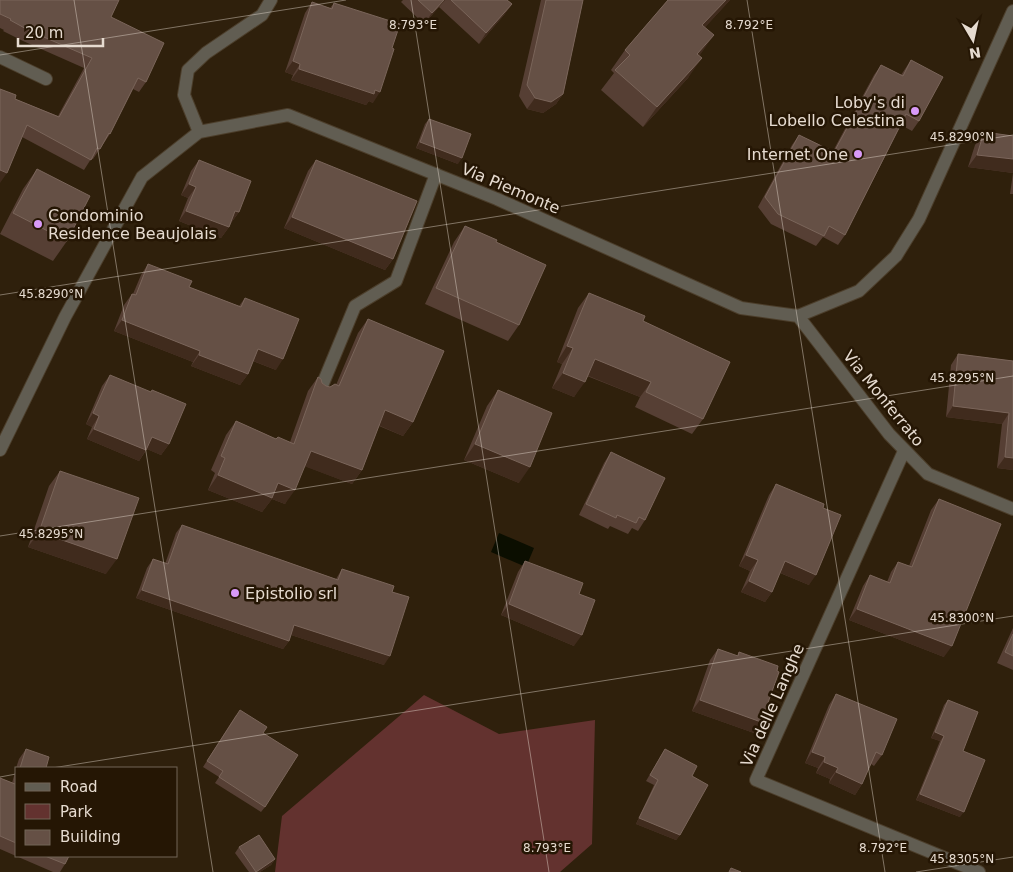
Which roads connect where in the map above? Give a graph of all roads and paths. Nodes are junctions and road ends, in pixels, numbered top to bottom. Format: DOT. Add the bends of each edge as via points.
graph roads {
  1 [pos="271,0"];
  2 [pos="1013,11"];
  3 [pos="0,57"];
  4 [pos="46,79"];
  5 [pos="199,132"];
  6 [pos="436,174"];
  7 [pos="798,316"];
  8 [pos="319,392"];
  9 [pos="0,450"];
  10 [pos="904,451"];
  11 [pos="1013,509"];
  12 [pos="980,872"];
  1 -- 5 [label="street" via="262,15 206,53 188,70 184,95"];
  2 -- 7 [label="street" via="919,219 896,256 859,291"];
  3 -- 4 [label="street"];
  5 -- 6 [label="street, Via Piemonte" via="288,114"];
  5 -- 9 [label="street, Via Piemonte" via="142,177 65,317"];
  6 -- 7 [label="street, Via Piemonte" via="741,308"];
  6 -- 8 [label="street" via="396,281 355,306"];
  7 -- 10 [label="street, Via Monferrato"];
  10 -- 11 [label="street, Via Monferrato" via="928,474"];
  10 -- 12 [label="street, Via delle Langhe" via="756,780"];
}
